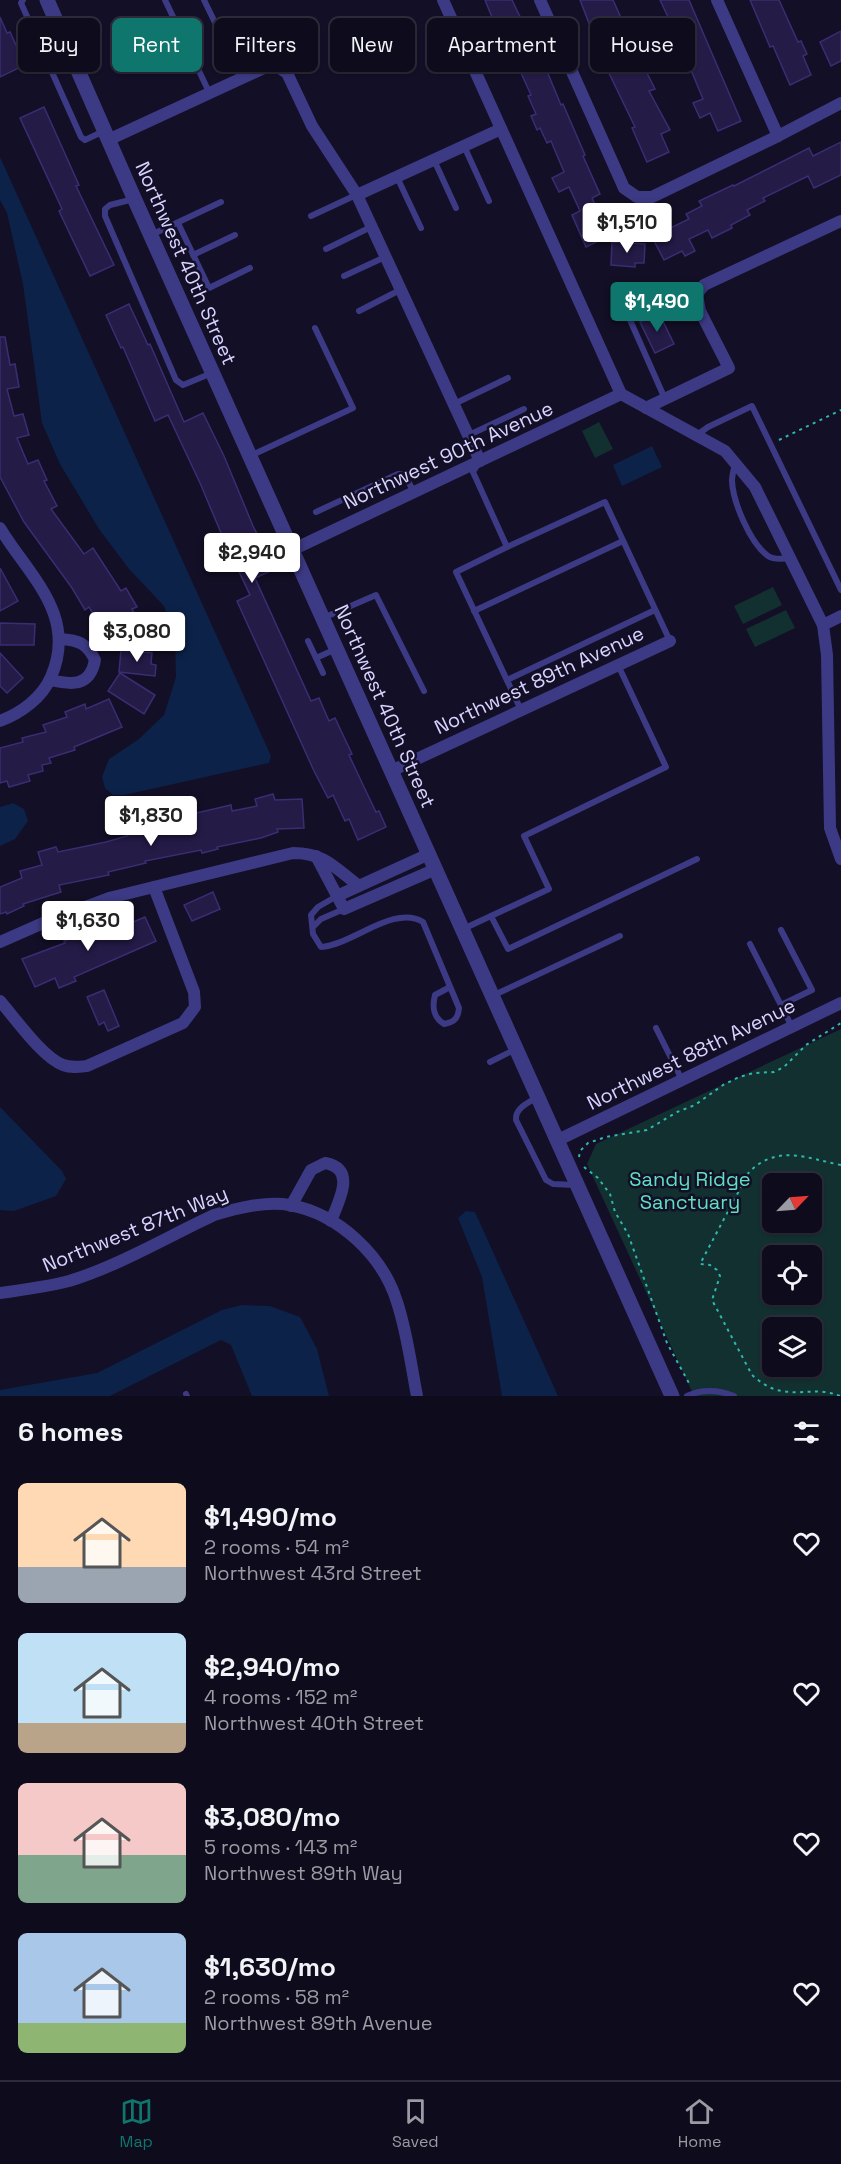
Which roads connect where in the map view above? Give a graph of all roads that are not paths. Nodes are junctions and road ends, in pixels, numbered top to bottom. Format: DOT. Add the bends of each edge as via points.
graph roads {
  1 [pos="23,0"];
  2 [pos="47,0"];
  3 [pos="165,0"];
  4 [pos="204,0"];
  5 [pos="442,0"];
  6 [pos="540,0"];
  7 [pos="717,0"];
  8 [pos="243,79"];
  9 [pos="210,94"];
  10 [pos="841,103"];
  11 [pos="501,129"];
  12 [pos="106,136"];
  13 [pos="778,136"];
  14 [pos="464,146"];
  15 [pos="434,160"];
  16 [pos="397,177"];
  17 [pos="357,195"];
  18 [pos="134,198"];
  19 [pos="489,201"];
  20 [pos="220,202"];
  21 [pos="456,208"];
  22 [pos="311,216"];
  23 [pos="841,221"];
  24 [pos="178,223"];
  25 [pos="372,226"];
  26 [pos="421,228"];
  27 [pos="151,235"];
  28 [pos="235,235"];
  29 [pos="326,249"];
  30 [pos="193,255"];
  31 [pos="386,257"];
  32 [pos="250,267"];
  33 [pos="344,276"];
  34 [pos="704,285"];
  35 [pos="401,290"];
  36 [pos="359,311"];
  37 [pos="315,328"];
  38 [pos="213,373"];
  39 [pos="508,378"];
  40 [pos="621,394"];
  41 [pos="665,399"];
  42 [pos="454,404"];
  43 [pos="646,408"];
  44 [pos="524,409"];
  45 [pos="468,435"];
  46 [pos="697,435"];
  47 [pos="250,456"];
  48 [pos="480,461"];
  49 [pos="735,462"];
  50 [pos="414,493"];
  51 [pos="316,512"];
  52 [pos="0,528"];
  53 [pos="623,541"];
  54 [pos="507,547"];
  55 [pos="292,550"];
  56 [pos="790,558"];
  57 [pos="841,590"];
  58 [pos="656,610"];
  59 [pos="474,611"];
  60 [pos="841,616"];
  61 [pos="323,618"];
  62 [pos="823,625"];
  63 [pos="60,639"];
  64 [pos="308,641"];
  65 [pos="670,641"];
  66 [pos="336,649"];
  67 [pos="316,658"];
  68 [pos="618,665"];
  69 [pos="323,673"];
  70 [pos="50,680"];
  71 [pos="507,680"];
  72 [pos="424,691"];
  73 [pos="521,710"];
  74 [pos="0,720"];
  75 [pos="391,771"];
  76 [pos="429,854"];
  77 [pos="316,856"];
  78 [pos="697,859"];
  79 [pos="841,859"];
  80 [pos="436,869"];
  81 [pos="359,886"];
  82 [pos="154,887"];
  83 [pos="337,896"];
  84 [pos="344,909"];
  85 [pos="491,916"];
  86 [pos="313,927"];
  87 [pos="463,929"];
  88 [pos="781,930"];
  89 [pos="620,936"];
  90 [pos="0,942"];
  91 [pos="750,944"];
  92 [pos="450,987"];
  93 [pos="492,996"];
  94 [pos="0,1001"];
  95 [pos="841,1003"];
  96 [pos="781,1005"];
  97 [pos="792,1027"];
  98 [pos="656,1028"];
  99 [pos="516,1049"];
  100 [pos="490,1062"];
  101 [pos="682,1080"];
  102 [pos="538,1097"];
  103 [pos="558,1140"];
  104 [pos="578,1185"];
  105 [pos="291,1206"];
  106 [pos="332,1221"];
  107 [pos="0,1293"];
  108 [pos="691,1394"];
  109 [pos="417,1396"];
  110 [pos="672,1396"];
  111 [pos="734,1396"];
  1 -- 12 [label="lane" via="21,3 81,137 85,140"];
  2 -- 12 [label="street, Northwest 40th Street"];
  3 -- 9 [label="lane"];
  4 -- 8 [label="lane"];
  5 -- 11 [label="street"];
  6 -- 13 [label="street" via="624,188 637,197 652,197"];
  7 -- 13 [label="street"];
  8 -- 9 [label="street"];
  8 -- 17 [label="street" via="266,68 278,67 287,73 312,126"];
  9 -- 12 [label="street"];
  10 -- 13 [label="street"];
  11 -- 14 [label="street"];
  11 -- 40 [label="street"];
  12 -- 18 [label="street, Northwest 40th Street"];
  14 -- 15 [label="street"];
  14 -- 19 [label="lane"];
  15 -- 16 [label="street"];
  15 -- 21 [label="lane"];
  16 -- 17 [label="street"];
  16 -- 26 [label="lane"];
  17 -- 22 [label="lane"];
  17 -- 25 [label="street"];
  18 -- 27 [label="street, Northwest 40th Street"];
  18 -- 38 [label="lane" via="110,205 105,216 176,380 183,385"];
  20 -- 24 [label="lane"];
  23 -- 34 [label="street"];
  24 -- 27 [label="lane"];
  24 -- 30 [label="lane"];
  25 -- 29 [label="lane"];
  25 -- 31 [label="street"];
  27 -- 38 [label="street, Northwest 40th Street"];
  28 -- 30 [label="lane"];
  30 -- 32 [label="lane" via="209,288"];
  31 -- 33 [label="lane"];
  31 -- 35 [label="street"];
  34 -- 41 [label="street" via="698,294 700,311 729,368"];
  34 -- 41 [label="lane" via="630,320"];
  35 -- 36 [label="lane"];
  35 -- 42 [label="street"];
  37 -- 47 [label="lane" via="353,408"];
  38 -- 47 [label="street, Northwest 40th Street"];
  39 -- 42 [label="lane"];
  40 -- 43 [label="street"];
  40 -- 48 [label="street, Northwest 90th Avenue"];
  41 -- 43 [label="street"];
  42 -- 45 [label="street"];
  43 -- 46 [label="street"];
  44 -- 45 [label="lane"];
  45 -- 48 [label="street"];
  46 -- 49 [label="street"];
  46 -- 57 [label="lane" via="752,406"];
  47 -- 55 [label="street, Northwest 40th Street"];
  48 -- 50 [label="street, Northwest 90th Avenue"];
  48 -- 54 [label="lane" via="473,472"];
  49 -- 56 [label="street" via="755,487"];
  49 -- 56 [label="lane" via="734,494 746,525 769,557"];
  50 -- 51 [label="lane" via="405,474 398,474"];
  50 -- 55 [label="street, Northwest 90th Avenue"];
  52 -- 63 [label="street" via="45,593"];
  53 -- 54 [label="lane" via="605,502"];
  53 -- 58 [label="lane"];
  53 -- 59 [label="lane"];
  54 -- 59 [label="lane" via="456,572"];
  55 -- 61 [label="street, Northwest 40th Street"];
  56 -- 62 [label="street"];
  58 -- 65 [label="lane"];
  58 -- 71 [label="lane"];
  59 -- 71 [label="lane"];
  60 -- 62 [label="street"];
  61 -- 66 [label="street, Northwest 40th Street"];
  61 -- 72 [label="lane" via="376,595"];
  62 -- 79 [label="street" via="830,828"];
  63 -- 70 [label="street"];
  63 -- 70 [label="street" via="86,645 96,660 94,670 77,683"];
  64 -- 67 [label="lane"];
  65 -- 68 [label="street, Northwest 89th Avenue"];
  66 -- 67 [label="lane"];
  66 -- 75 [label="street, Northwest 40th Street"];
  67 -- 69 [label="lane"];
  68 -- 73 [label="street, Northwest 89th Avenue"];
  68 -- 85 [label="lane" via="666,767 524,836 549,889"];
  70 -- 74 [label="street" via="29,706"];
  71 -- 73 [label="lane"];
  73 -- 75 [label="street, Northwest 89th Avenue"];
  75 -- 76 [label="street, Northwest 40th Street"];
  76 -- 80 [label="street, Northwest 40th Street"];
  76 -- 81 [label="street"];
  77 -- 81 [label="street"];
  77 -- 82 [label="street" via="293,853"];
  77 -- 83 [label="street"];
  78 -- 85 [label="lane" via="508,949"];
  80 -- 84 [label="street"];
  80 -- 87 [label="street, Northwest 40th Street"];
  81 -- 83 [label="street"];
  82 -- 90 [label="street" via="109,898"];
  82 -- 94 [label="street" via="194,992 195,1007 183,1023 87,1066 73,1067 48,1057"];
  83 -- 84 [label="street"];
  83 -- 86 [label="lane" via="311,915"];
  84 -- 86 [label="lane"];
  85 -- 87 [label="lane"];
  86 -- 92 [label="lane" via="321,947 380,924 415,917 423,922"];
  87 -- 93 [label="street, Northwest 40th Street"];
  88 -- 96 [label="lane" via="812,990"];
  89 -- 93 [label="lane"];
  91 -- 96 [label="lane"];
  92 -- 92 [label="lane" via="459,1008 453,1022 444,1024 438,1020 433,1004 435,995"];
  93 -- 99 [label="street, Northwest 40th Street"];
  95 -- 97 [label="street, Northwest 88th Avenue"];
  96 -- 97 [label="lane"];
  97 -- 101 [label="street, Northwest 88th Avenue"];
  98 -- 101 [label="lane"];
  99 -- 100 [label="lane"];
  99 -- 102 [label="street, Northwest 40th Street"];
  101 -- 103 [label="street, Northwest 88th Avenue"];
  102 -- 103 [label="street, Northwest 40th Street"];
  102 -- 104 [label="lane" via="517,1112 516,1120 546,1180"];
  103 -- 104 [label="street, Northwest 40th Street"];
  104 -- 110 [label="street, Northwest 40th Street"];
  105 -- 106 [label="street, Northwest 87th Way"];
  105 -- 106 [label="street" via="311,1170 324,1162 333,1164 340,1169 344,1187"];
  105 -- 107 [label="street, Northwest 87th Way" via="233,1209 71,1280"];
  106 -- 109 [label="street, Northwest 87th Way" via="351,1234 380,1268 397,1301"];
  108 -- 111 [label="lane" via="719,1391"];
}
